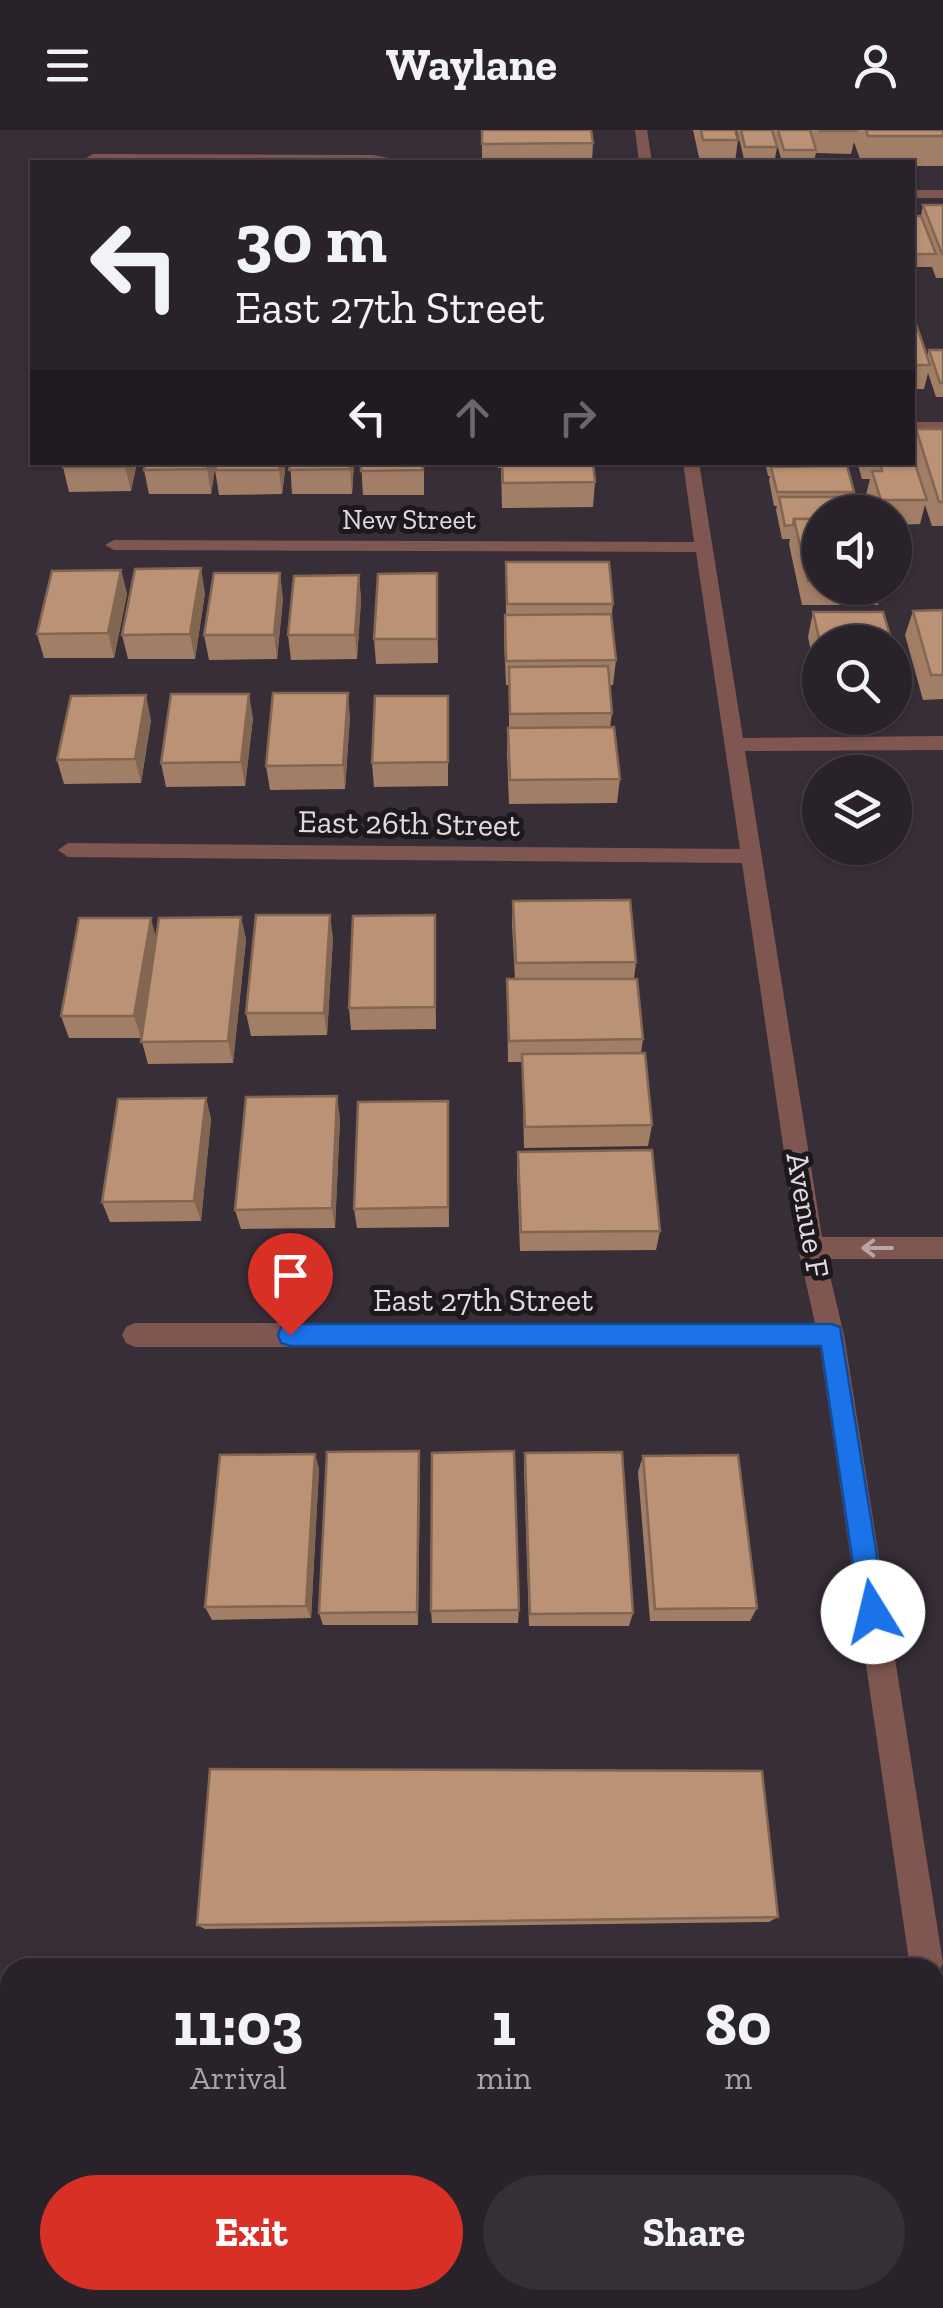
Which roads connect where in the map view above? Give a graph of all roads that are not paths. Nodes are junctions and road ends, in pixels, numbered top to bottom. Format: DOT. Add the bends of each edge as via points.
graph roads {
  1 [pos="641,130"];
  2 [pos="93,158"];
  3 [pos="383,160"];
  4 [pos="646,160"];
  5 [pos="915,194"];
  6 [pos="943,194"];
  7 [pos="915,427"];
  8 [pos="943,427"];
  9 [pos="691,465"];
  10 [pos="114,546"];
  11 [pos="704,547"];
  12 [pos="943,743"];
  13 [pos="733,744"];
  14 [pos="68,850"];
  15 [pos="749,856"];
  16 [pos="811,1248"];
  17 [pos="943,1248"];
  18 [pos="135,1335"];
  19 [pos="832,1335"];
  20 [pos="925,1958"];
  1 -- 4 [label="street"];
  2 -- 3 [label="street"];
  5 -- 6 [label="street"];
  7 -- 8 [label="street"];
  9 -- 11 [label="street, Avenue F"];
  10 -- 11 [label="street, New Street"];
  11 -- 13 [label="street, Avenue F"];
  12 -- 13 [label="street"];
  13 -- 15 [label="street, Avenue F"];
  14 -- 15 [label="street, East 26th Street"];
  15 -- 16 [label="street, Avenue F"];
  17 -- 16 [label="street, one-way"];
  16 -- 19 [label="street, Avenue F"];
  18 -- 19 [label="street, East 27th Street"];
  19 -- 20 [label="street, Avenue F"];
}
